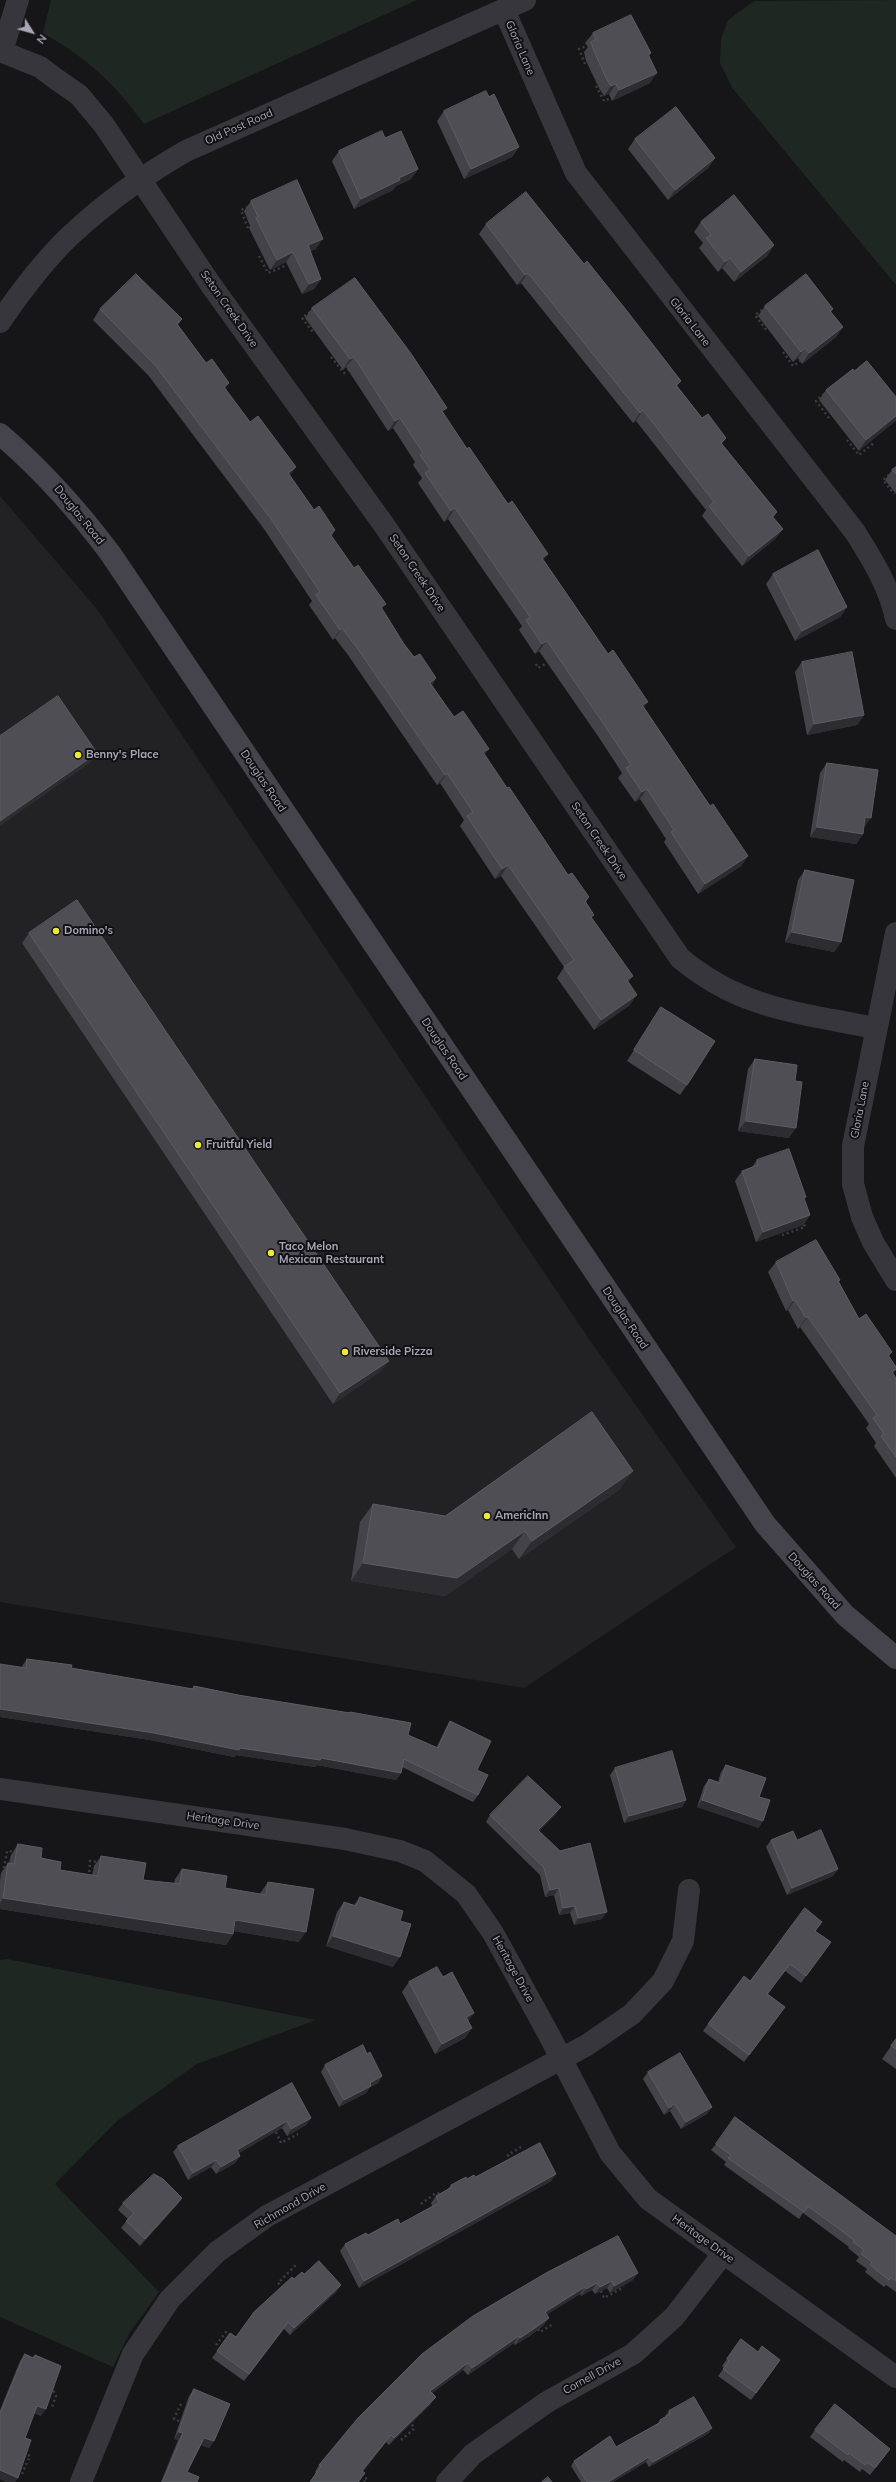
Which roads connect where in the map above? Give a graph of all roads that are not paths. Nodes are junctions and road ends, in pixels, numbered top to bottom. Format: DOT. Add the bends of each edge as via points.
graph roads {
  1 [pos="18,0"];
  2 [pos="525,0"];
  3 [pos="504,10"];
  4 [pos="1,51"];
  5 [pos="140,180"];
  6 [pos="0,322"];
  7 [pos="0,434"];
  8 [pos="896,619"];
  9 [pos="896,933"];
  10 [pos="875,1028"];
  11 [pos="896,1280"];
  12 [pos="896,1658"];
  13 [pos="0,1789"];
  14 [pos="689,1890"];
  15 [pos="561,2058"];
  16 [pos="723,2254"];
  17 [pos="896,2377"];
  18 [pos="80,2482"];
  19 [pos="447,2482"];
  1 -- 4 [label="street"];
  2 -- 3 [label="street, Old Post Road"];
  3 -- 5 [label="street, Old Post Road" via="186,151"];
  3 -- 8 [label="street, Gloria Lane" via="576,173 855,532 875,564 895,610"];
  4 -- 5 [label="street, Seton Creek Drive" via="40,67 79,96 104,125"];
  5 -- 6 [label="street, Old Post Road" via="70,235 17,297"];
  5 -- 10 [label="street, Seton Creek Drive" via="211,285 384,525 680,958 701,976 761,1005"];
  7 -- 12 [label="street, Douglas Road" via="52,482 110,553 765,1524 845,1615"];
  9 -- 10 [label="street, Gloria Lane"];
  10 -- 11 [label="street, Gloria Lane" via="853,1146 854,1184 862,1217 873,1242"];
  13 -- 15 [label="street, Heritage Drive" via="345,1839 400,1851 425,1861 466,1894 483,1916"];
  14 -- 15 [label="street, Richmond Drive" via="683,1941 662,1981 632,2014"];
  15 -- 16 [label="street, Heritage Drive" via="614,2159 648,2199"];
  15 -- 18 [label="street, Richmond Drive" via="267,2216 217,2252 170,2299 133,2354"];
  16 -- 17 [label="street, Heritage Drive"];
  16 -- 19 [label="street, Cornell Drive" via="674,2317 633,2354 547,2402 474,2454"];
}
